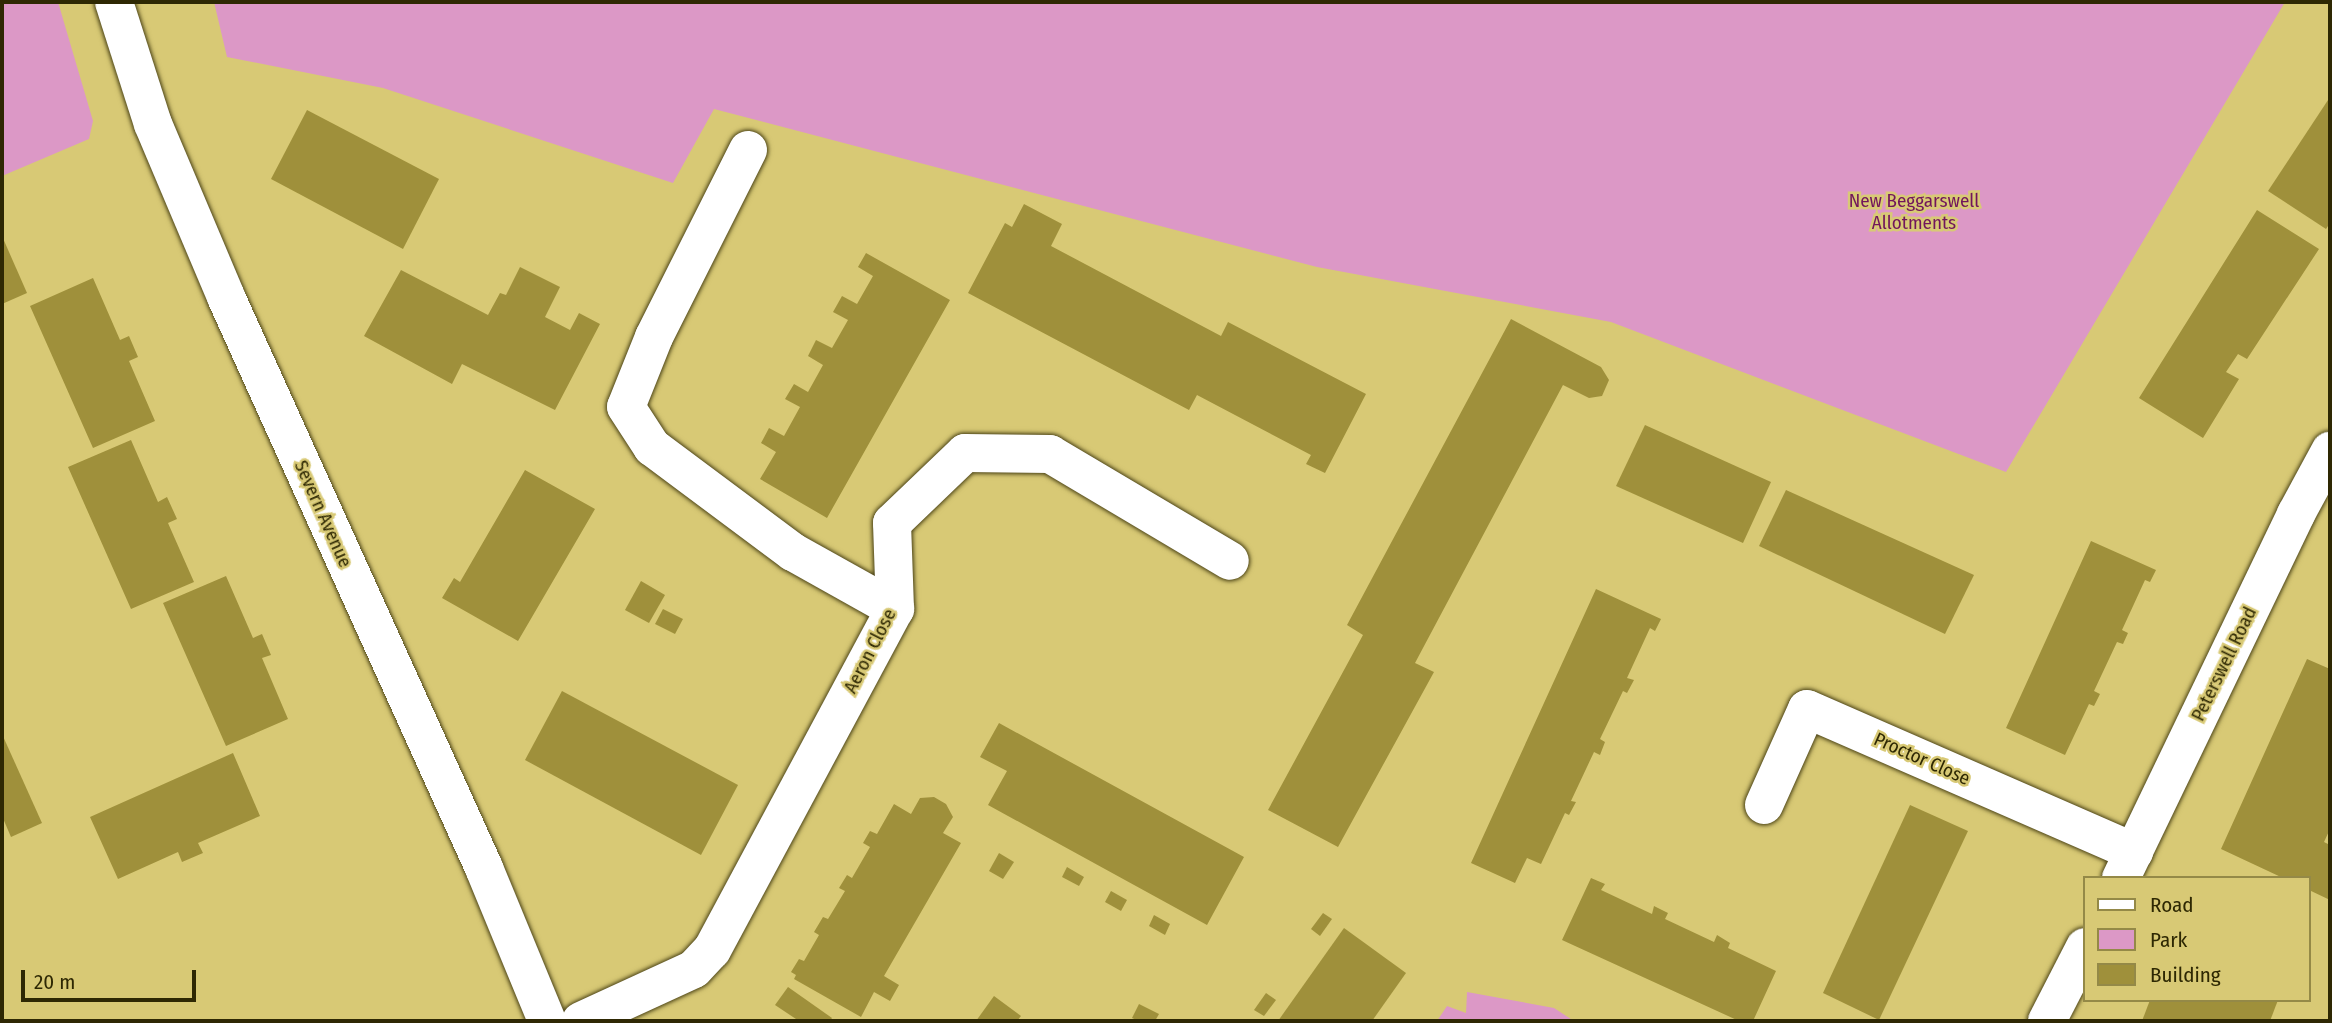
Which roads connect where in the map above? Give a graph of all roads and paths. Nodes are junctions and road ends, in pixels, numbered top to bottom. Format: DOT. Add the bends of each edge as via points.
graph roads {
  1 [pos="114,2"];
  2 [pos="748,150"];
  3 [pos="2330,451"];
  4 [pos="1230,562"];
  5 [pos="895,609"];
  6 [pos="1764,805"];
  7 [pos="2128,865"];
  8 [pos="2084,949"];
  9 [pos="547,1021"];
  10 [pos="581,1021"];
  11 [pos="2047,1021"];
  1 -- 9 [label="street, Severn Avenue" via="158,136 484,868"];
  2 -- 5 [label="street" via="654,337 626,407 652,447 793,552"];
  3 -- 7 [label="street, Peterswell Road"];
  4 -- 5 [label="street, Aeron Close" via="1050,454 965,453 892,523"];
  5 -- 10 [label="street, Aeron Close" via="712,950 694,969"];
  6 -- 7 [label="street, Proctor Close" via="1807,709"];
  8 -- 11 [label="street"];
}
